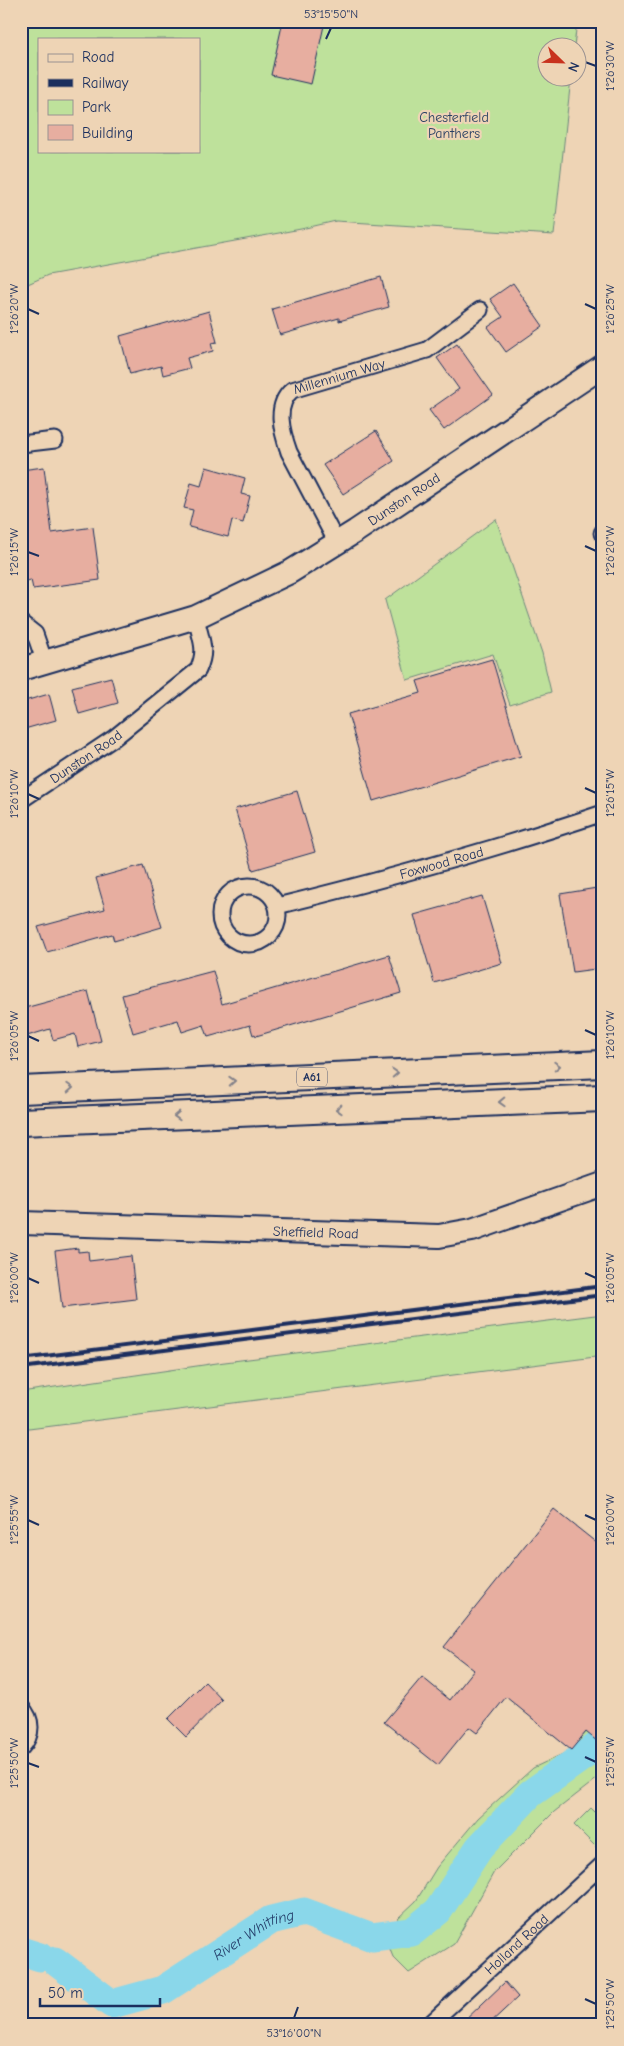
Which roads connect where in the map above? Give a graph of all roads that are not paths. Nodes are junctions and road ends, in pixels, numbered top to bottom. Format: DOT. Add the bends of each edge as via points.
graph roads {
  1 [pos="480,310"];
  2 [pos="603,366"];
  3 [pos="55,440"];
  4 [pos="21,444"];
  5 [pos="337,543"];
  6 [pos="196,617"];
  7 [pos="21,623"];
  8 [pos="44,663"];
  9 [pos="21,669"];
  10 [pos="21,800"];
  11 [pos="603,813"];
  12 [pos="277,906"];
  13 [pos="603,1064"];
  14 [pos="21,1090"];
  15 [pos="603,1098"];
  16 [pos="21,1122"];
  17 [pos="603,1184"];
  18 [pos="21,1223"];
  19 [pos="21,1707"];
  20 [pos="21,1748"];
  21 [pos="603,1864"];
  22 [pos="429,2025"];
  1 -- 5 [label="street, Millennium Way" via="427,350 292,390 286,395 280,414 286,445"];
  2 -- 5 [label="main road, Dunston Road"];
  3 -- 4 [label="street"];
  5 -- 6 [label="main road, Dunston Road" via="290,572"];
  6 -- 8 [label="main road, Dunston Road"];
  6 -- 10 [label="street, Dunston Road" via="204,656 198,670 114,738"];
  7 -- 8 [label="street" via="35,634"];
  8 -- 9 [label="main road, Dunston Road"];
  11 -- 12 [label="street, Foxwood Road" via="368,884"];
  14 -- 13 [label="highway, A61, one-way"];
  15 -- 16 [label="highway, one-way"];
  17 -- 18 [label="main road, Sheffield Road" via="472,1230 439,1236"];
  19 -- 20 [label="street" via="28,1715 30,1730"];
  21 -- 22 [label="street, Holland Road"];
}
